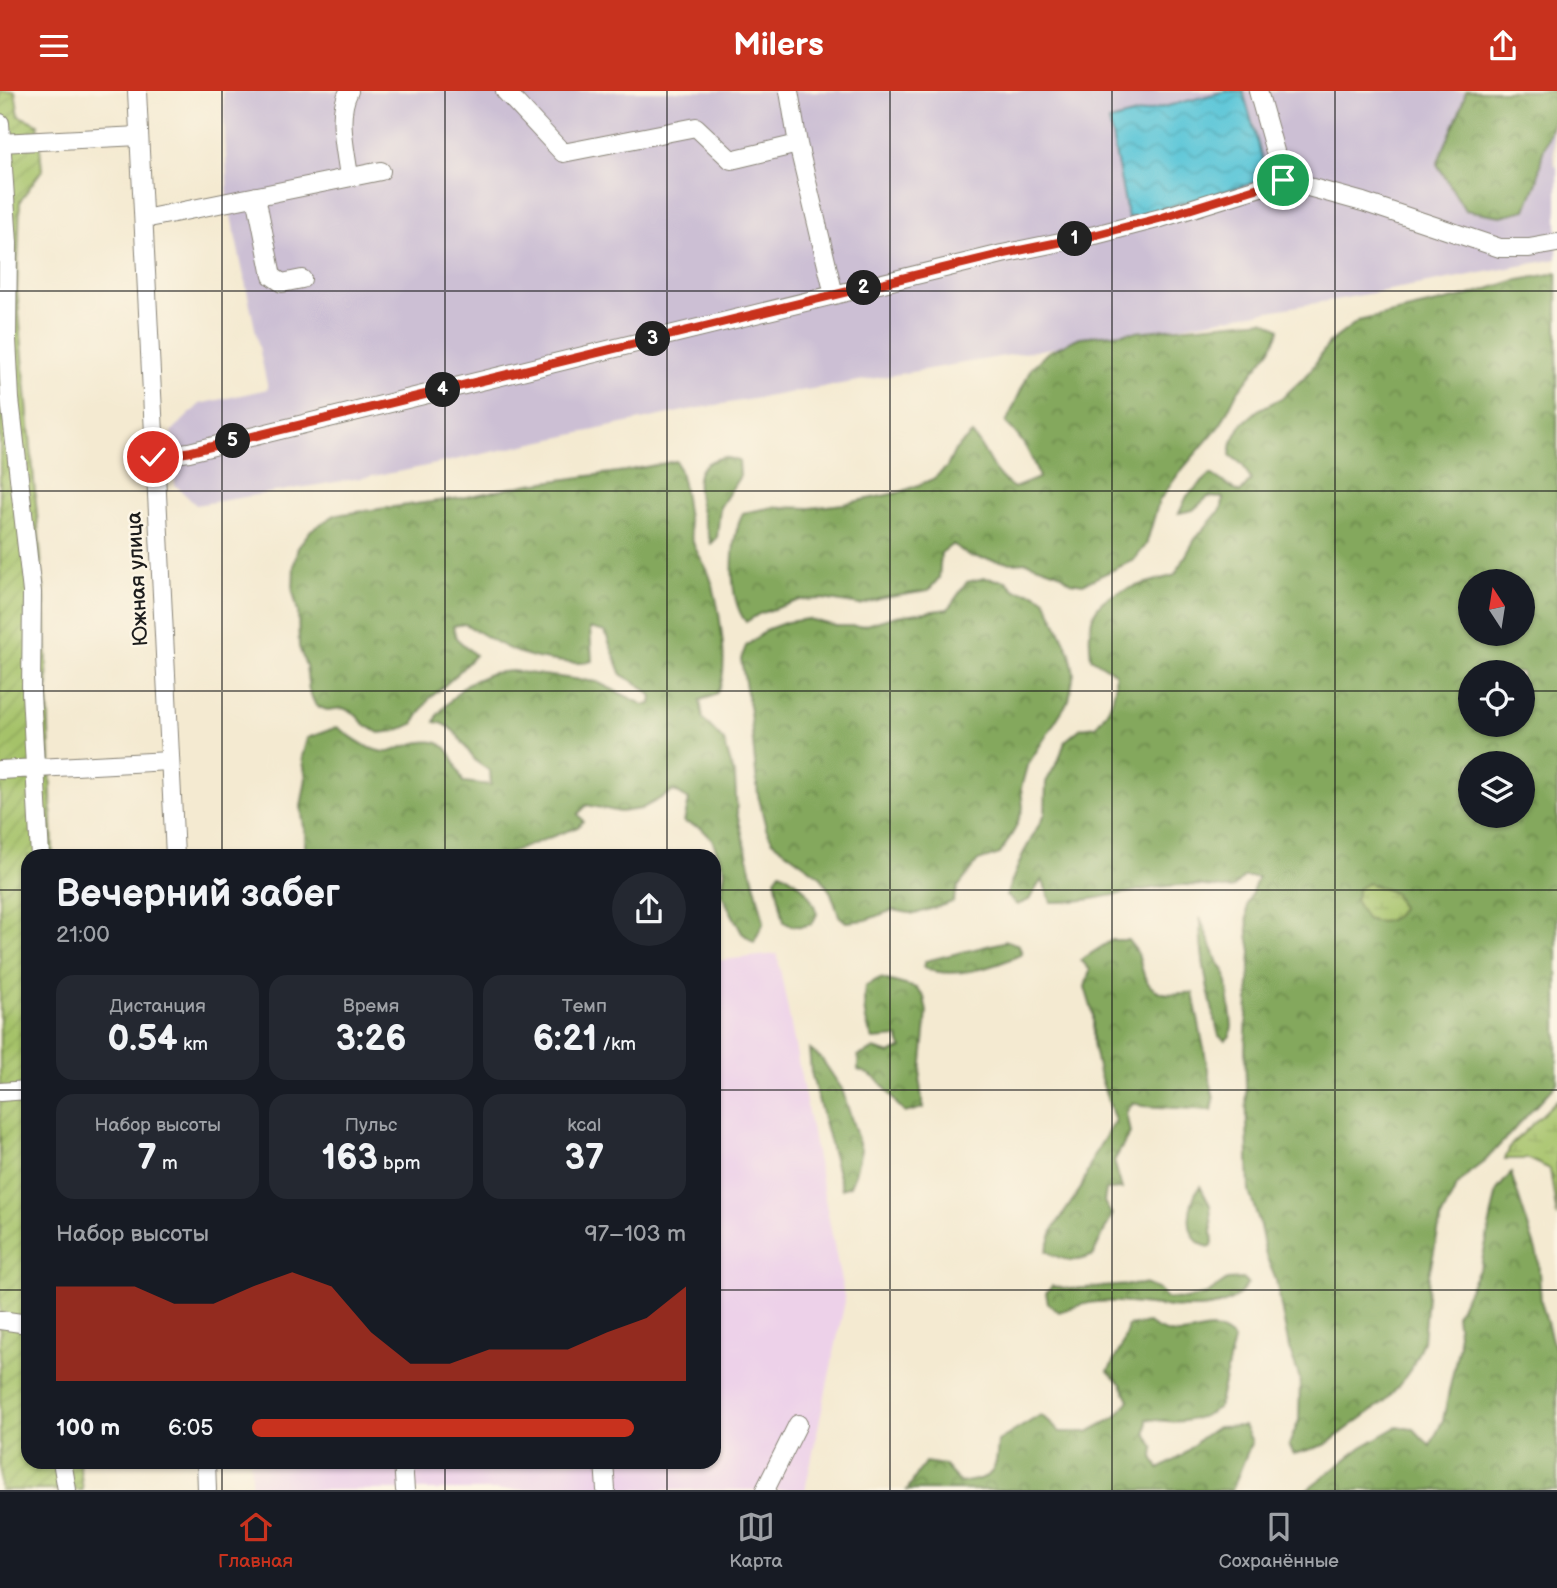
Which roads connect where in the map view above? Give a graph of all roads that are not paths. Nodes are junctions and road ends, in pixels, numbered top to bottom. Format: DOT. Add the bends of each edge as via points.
graph roads {
  1 [pos="136,91"];
  2 [pos="349,91"];
  3 [pos="505,91"];
  4 [pos="789,91"];
  5 [pos="1258,91"];
  6 [pos="0,123"];
  7 [pos="139,136"];
  8 [pos="1,142"];
  9 [pos="798,144"];
  10 [pos="381,170"];
  11 [pos="349,177"];
  12 [pos="1283,180"];
  13 [pos="256,196"];
  14 [pos="144,219"];
  15 [pos="1557,243"];
  16 [pos="302,279"];
  17 [pos="834,295"];
  18 [pos="153,457"];
  19 [pos="169,761"];
  20 [pos="35,767"];
  21 [pos="0,770"];
  22 [pos="40,849"];
  23 [pos="174,849"];
  24 [pos="21,1090"];
  25 [pos="0,1092"];
  26 [pos="0,1320"];
  27 [pos="21,1323"];
  28 [pos="798,1424"];
  29 [pos="63,1469"];
  30 [pos="206,1469"];
  31 [pos="404,1469"];
  32 [pos="605,1469"];
  33 [pos="67,1490"];
  34 [pos="207,1490"];
  35 [pos="405,1490"];
  36 [pos="606,1490"];
  37 [pos="765,1490"];
  1 -- 7 [label="street, Южная улица"];
  2 -- 11 [label="street" via="342,114"];
  3 -- 9 [label="street" via="563,153 695,127 731,160"];
  4 -- 9 [label="street"];
  5 -- 12 [label="street"];
  6 -- 8 [label="street"];
  7 -- 8 [label="street"];
  7 -- 14 [label="street, Южная улица"];
  8 -- 20 [label="street" via="10,399 32,592"];
  9 -- 17 [label="street"];
  10 -- 11 [label="street"];
  11 -- 13 [label="street"];
  12 -- 15 [label="street" via="1500,248"];
  12 -- 17 [label="street" via="1108,232"];
  13 -- 14 [label="street"];
  13 -- 16 [label="street" via="272,275 282,283"];
  14 -- 18 [label="street, Южная улица"];
  17 -- 18 [label="street" via="203,449"];
  18 -- 19 [label="street, Южная улица"];
  19 -- 20 [label="street"];
  19 -- 23 [label="street, Южная улица"];
  20 -- 21 [label="street"];
  20 -- 22 [label="street"];
  24 -- 25 [label="street"];
  26 -- 27 [label="street"];
  28 -- 37 [label="street"];
  29 -- 33 [label="street"];
  30 -- 34 [label="street"];
  31 -- 35 [label="street"];
  32 -- 36 [label="street"];
}
